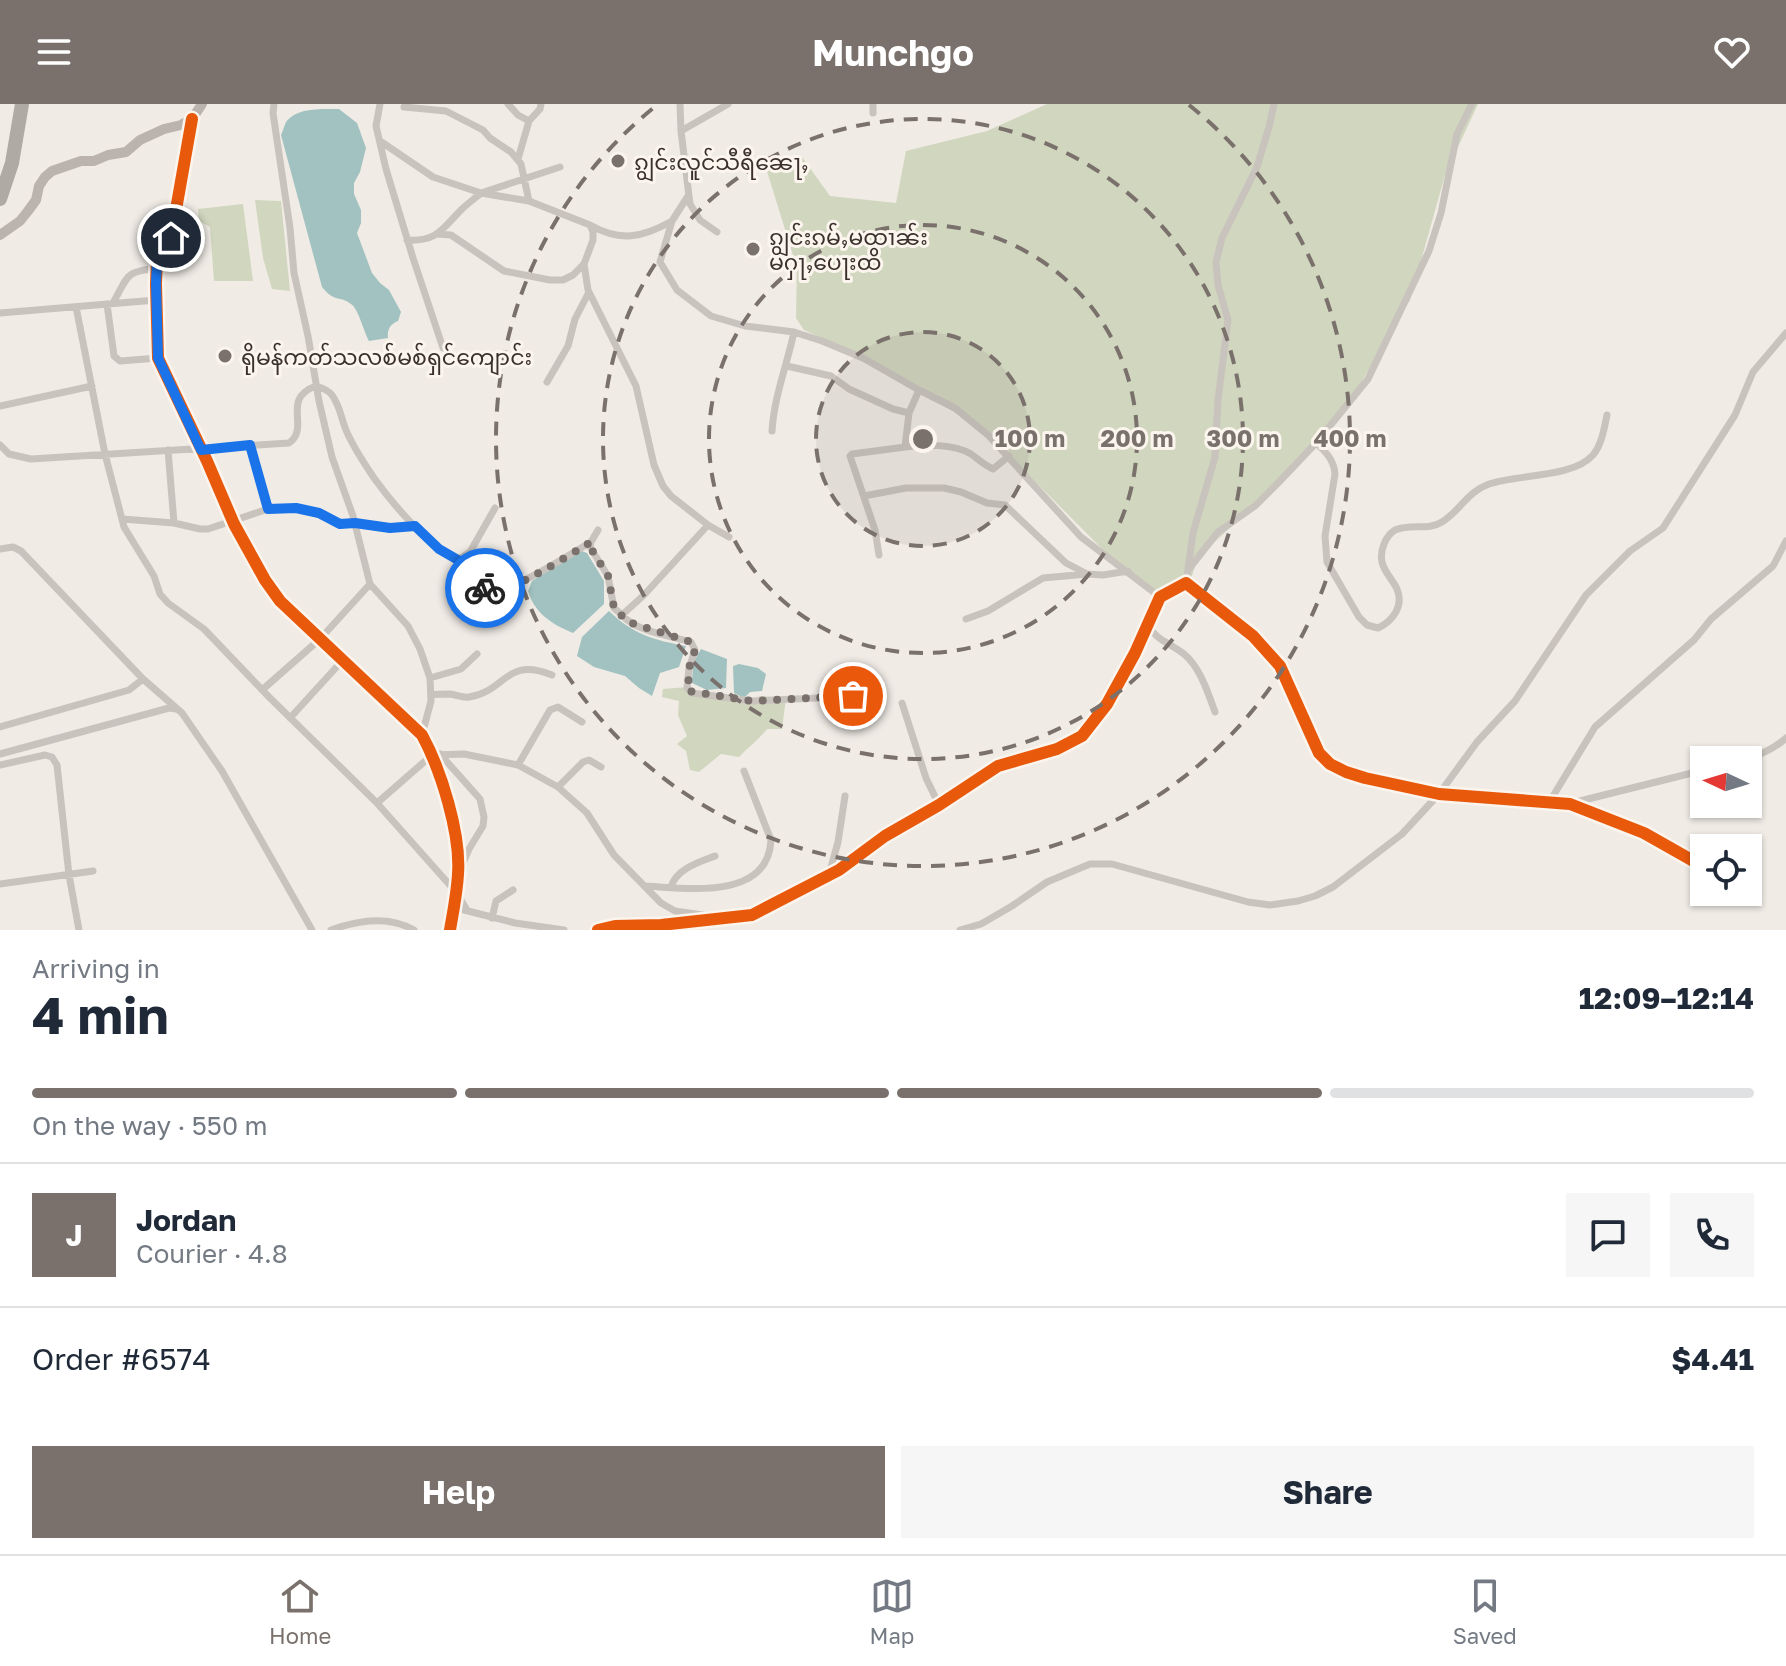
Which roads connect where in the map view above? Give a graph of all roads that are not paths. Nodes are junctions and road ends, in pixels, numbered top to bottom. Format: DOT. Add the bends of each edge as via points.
graph roads {
  1 [pos="22,104"];
  2 [pos="202,104"];
  3 [pos="274,104"];
  4 [pos="380,104"];
  5 [pos="508,104"];
  6 [pos="541,104"];
  7 [pos="680,104"];
  8 [pos="728,104"];
  9 [pos="1274,104"];
  10 [pos="1472,104"];
  11 [pos="404,107"];
  12 [pos="192,119"];
  13 [pos="529,121"];
  14 [pos="681,131"];
  15 [pos="380,141"];
  16 [pos="518,159"];
  17 [pos="560,167"];
  18 [pos="525,179"];
  19 [pos="481,193"];
  20 [pos="688,196"];
  21 [pos="0,199"];
  22 [pos="529,201"];
  23 [pos="672,221"];
  24 [pos="590,225"];
  25 [pos="717,232"];
  26 [pos="437,234"];
  27 [pos="0,235"];
  28 [pos="407,240"];
  29 [pos="584,264"];
  30 [pos="157,268"];
  31 [pos="589,292"];
  32 [pos="156,300"];
  33 [pos="110,304"];
  34 [pos="76,307"];
  35 [pos="0,313"];
  36 [pos="794,332"];
  37 [pos="1786,333"];
  38 [pos="443,348"];
  39 [pos="158,358"];
  40 [pos="787,366"];
  41 [pos="547,382"];
  42 [pos="92,386"];
  43 [pos="316,386"];
  44 [pos="919,390"];
  45 [pos="0,406"];
  46 [pos="909,413"];
  47 [pos="1607,415"];
  48 [pos="772,431"];
  49 [pos="1316,443"];
  50 [pos="0,445"];
  51 [pos="250,445"];
  52 [pos="905,447"];
  53 [pos="168,450"];
  54 [pos="201,450"];
  55 [pos="105,454"];
  56 [pos="1009,456"];
  57 [pos="864,496"];
  58 [pos="495,508"];
  59 [pos="268,509"];
  60 [pos="122,519"];
  61 [pos="233,521"];
  62 [pos="174,523"];
  63 [pos="355,523"];
  64 [pos="708,525"];
  65 [pos="415,526"];
  66 [pos="598,530"];
  67 [pos="729,537"];
  68 [pos="1786,541"];
  69 [pos="591,542"];
  70 [pos="0,549"];
  71 [pos="879,555"];
  72 [pos="458,560"];
  73 [pos="1188,570"];
  74 [pos="1128,571"];
  75 [pos="1087,574"];
  76 [pos="1186,583"];
  77 [pos="370,584"];
  78 [pos="1160,597"];
  79 [pos="622,615"];
  80 [pos="966,619"];
  81 [pos="1148,626"];
  82 [pos="320,639"];
  83 [pos="477,654"];
  84 [pos="342,661"];
  85 [pos="552,675"];
  86 [pos="430,678"];
  87 [pos="143,679"];
  88 [pos="262,690"];
  89 [pos="431,695"];
  90 [pos="861,696"];
  91 [pos="902,703"];
  92 [pos="176,709"];
  93 [pos="1215,712"];
  94 [pos="290,718"];
  95 [pos="582,722"];
  96 [pos="0,727"];
  97 [pos="422,735"];
  98 [pos="1786,738"];
  99 [pos="1762,753"];
  100 [pos="1,754"];
  101 [pos="436,755"];
  102 [pos="2,764"];
  103 [pos="518,765"];
  104 [pos="601,767"];
  105 [pos="744,771"];
  106 [pos="1690,774"];
  107 [pos="558,787"];
  108 [pos="1439,794"];
  109 [pos="845,796"];
  110 [pos="1550,801"];
  111 [pos="377,803"];
  112 [pos="1570,804"];
  113 [pos="939,805"];
  114 [pos="715,856"];
  115 [pos="1690,859"];
  116 [pos="93,871"];
  117 [pos="459,873"];
  118 [pos="69,875"];
  119 [pos="829,875"];
  120 [pos="0,884"];
  121 [pos="645,886"];
  122 [pos="671,887"];
  123 [pos="513,890"];
  124 [pos="456,892"];
  125 [pos="454,908"];
  126 [pos="467,910"];
  127 [pos="492,918"];
  128 [pos="727,918"];
  129 [pos="608,928"];
  130 [pos="663,928"];
  131 [pos="79,930"];
  132 [pos="312,930"];
  133 [pos="331,930"];
  134 [pos="414,930"];
  135 [pos="450,930"];
  136 [pos="564,930"];
  137 [pos="598,930"];
  138 [pos="960,930"];
  1 -- 21 [label="highway"];
  2 -- 12 [label="street"];
  3 -- 43 [label="street" via="294,273"];
  4 -- 15 [label="street"];
  5 -- 13 [label="street"];
  6 -- 13 [label="street"];
  7 -- 14 [label="street"];
  8 -- 14 [label="street"];
  9 -- 73 [label="street" via="1257,167 1222,238 1216,262 1228,320 1215,457"];
  10 -- 49 [label="street" via="1457,134 1429,251 1368,379"];
  11 -- 16 [label="street" via="446,111 483,130"];
  12 -- 27 [label="street" via="140,140 126,152 52,171 20,221"];
  12 -- 30 [label="street" via="171,238 161,249"];
  13 -- 16 [label="street"];
  14 -- 20 [label="street"];
  15 -- 19 [label="street" via="433,177"];
  15 -- 28 [label="street"];
  16 -- 18 [label="street"];
  17 -- 18 [label="street"];
  18 -- 19 [label="street"];
  18 -- 22 [label="street"];
  19 -- 22 [label="street"];
  19 -- 26 [label="street"];
  20 -- 23 [label="street"];
  20 -- 25 [label="street" via="700,220"];
  22 -- 24 [label="street"];
  23 -- 24 [label="street" via="631,236 615,236"];
  23 -- 36 [label="street" via="660,262 677,290 711,316"];
  24 -- 29 [label="street" via="593,240"];
  26 -- 28 [label="street"];
  26 -- 29 [label="street" via="451,235 517,275 563,280"];
  28 -- 38 [label="street"];
  29 -- 31 [label="street"];
  30 -- 32 [label="street"];
  30 -- 33 [label="street" via="133,271"];
  31 -- 41 [label="street"];
  31 -- 64 [label="street" via="636,386 663,486"];
  32 -- 33 [label="street"];
  32 -- 39 [label="street"];
  33 -- 34 [label="street"];
  33 -- 39 [label="street" via="114,356 120,361"];
  34 -- 35 [label="street"];
  34 -- 42 [label="street"];
  36 -- 40 [label="street"];
  36 -- 44 [label="street" via="863,358"];
  37 -- 108 [label="street" via="1753,372 1735,415 1663,528 1630,551 1586,595 1515,701"];
  39 -- 54 [label="street"];
  40 -- 46 [label="street" via="831,376 849,389"];
  40 -- 48 [label="street" via="773,408"];
  42 -- 45 [label="street"];
  42 -- 55 [label="street"];
  43 -- 51 [label="street" via="299,398 295,439"];
  43 -- 63 [label="street" via="332,457"];
  43 -- 65 [label="street" via="330,392 356,450"];
  44 -- 46 [label="street"];
  44 -- 56 [label="street" via="955,408"];
  46 -- 52 [label="street"];
  47 -- 49 [label="street" via="1602,439 1587,460 1559,472 1489,484 1472,492 1433,527 1391,532 1382,563 1398,591 1398,608 1378,628 1359,617 1327,562 1325,536 1335,474 1326,451"];
  49 -- 73 [label="street" via="1255,506 1218,532"];
  50 -- 55 [label="street" via="9,454 31,459"];
  51 -- 54 [label="street"];
  51 -- 59 [label="street"];
  52 -- 56 [label="street" via="957,448 993,469"];
  52 -- 57 [label="street" via="852,454"];
  53 -- 54 [label="street"];
  53 -- 55 [label="street"];
  53 -- 62 [label="street"];
  54 -- 61 [label="street"];
  55 -- 60 [label="street"];
  56 -- 74 [label="street" via="1081,537"];
  57 -- 71 [label="street"];
  57 -- 75 [label="street" via="944,488 1005,505 1066,563"];
  58 -- 72 [label="street" via="470,552"];
  59 -- 61 [label="street"];
  59 -- 63 [label="street" via="296,508 340,524"];
  60 -- 62 [label="street"];
  60 -- 88 [label="street" via="160,594 204,629"];
  61 -- 62 [label="street" via="208,529"];
  61 -- 82 [label="street" via="280,601"];
  63 -- 65 [label="street"];
  63 -- 77 [label="street"];
  64 -- 67 [label="street"];
  64 -- 79 [label="street"];
  65 -- 72 [label="street"];
  66 -- 69 [label="street"];
  68 -- 110 [label="street" via="1773,566 1595,727"];
  69 -- 72 [label="street" via="502,590 483,587"];
  69 -- 79 [label="street" via="608,576 614,608"];
  70 -- 87 [label="street" via="21,551"];
  73 -- 76 [label="street"];
  74 -- 75 [label="street"];
  74 -- 78 [label="street"];
  75 -- 80 [label="street" via="1043,578"];
  76 -- 78 [label="street"];
  76 -- 108 [label="street" via="1253,636 1280,666 1319,753 1330,764"];
  77 -- 82 [label="street"];
  77 -- 86 [label="street" via="408,626"];
  78 -- 81 [label="street"];
  79 -- 90 [label="street" via="638,627 691,642 695,650 687,688 692,693 752,701"];
  81 -- 93 [label="street" via="1194,664"];
  81 -- 113 [label="street" via="1107,704 1082,736 998,766"];
  82 -- 84 [label="street"];
  82 -- 88 [label="street"];
  83 -- 86 [label="street" via="461,669"];
  84 -- 94 [label="street"];
  84 -- 97 [label="street"];
  85 -- 89 [label="street" via="528,668 467,698"];
  86 -- 89 [label="street"];
  87 -- 92 [label="street"];
  87 -- 96 [label="street" via="129,690"];
  88 -- 94 [label="street"];
  89 -- 97 [label="street"];
  91 -- 113 [label="street"];
  92 -- 100 [label="street"];
  92 -- 132 [label="street" via="222,771"];
  94 -- 111 [label="street"];
  95 -- 103 [label="street" via="558,707 550,710"];
  97 -- 101 [label="street"];
  98 -- 99 [label="street"];
  100 -- 102 [label="street"];
  101 -- 103 [label="street" via="464,754"];
  101 -- 111 [label="street"];
  101 -- 117 [label="street"];
  101 -- 117 [label="street" via="480,799 484,817"];
  102 -- 118 [label="street" via="45,755 55,760"];
  103 -- 107 [label="street"];
  104 -- 107 [label="street" via="583,762"];
  105 -- 122 [label="street" via="771,840 766,860 747,880 735,884"];
  106 -- 112 [label="street"];
  107 -- 121 [label="street" via="587,813 614,855"];
  108 -- 110 [label="street"];
  108 -- 138 [label="street" via="1402,834 1333,887 1298,901 1248,902 1112,864 1090,864 1047,882 981,924"];
  109 -- 119 [label="street"];
  110 -- 112 [label="street"];
  111 -- 124 [label="street"];
  112 -- 115 [label="street" via="1644,833"];
  113 -- 119 [label="street"];
  114 -- 122 [label="street" via="678,875"];
  116 -- 118 [label="street"];
  117 -- 124 [label="street"];
  118 -- 120 [label="street"];
  118 -- 131 [label="street"];
  119 -- 128 [label="street" via="752,915"];
  121 -- 122 [label="street"];
  121 -- 128 [label="street" via="675,911"];
  123 -- 127 [label="street" via="496,901"];
  124 -- 125 [label="street"];
  124 -- 126 [label="street"];
  125 -- 126 [label="street"];
  125 -- 135 [label="street"];
  126 -- 127 [label="street"];
  127 -- 136 [label="street"];
  128 -- 130 [label="street"];
  129 -- 130 [label="street"];
  129 -- 137 [label="street"];
  133 -- 134 [label="street" via="377,920"];
}
